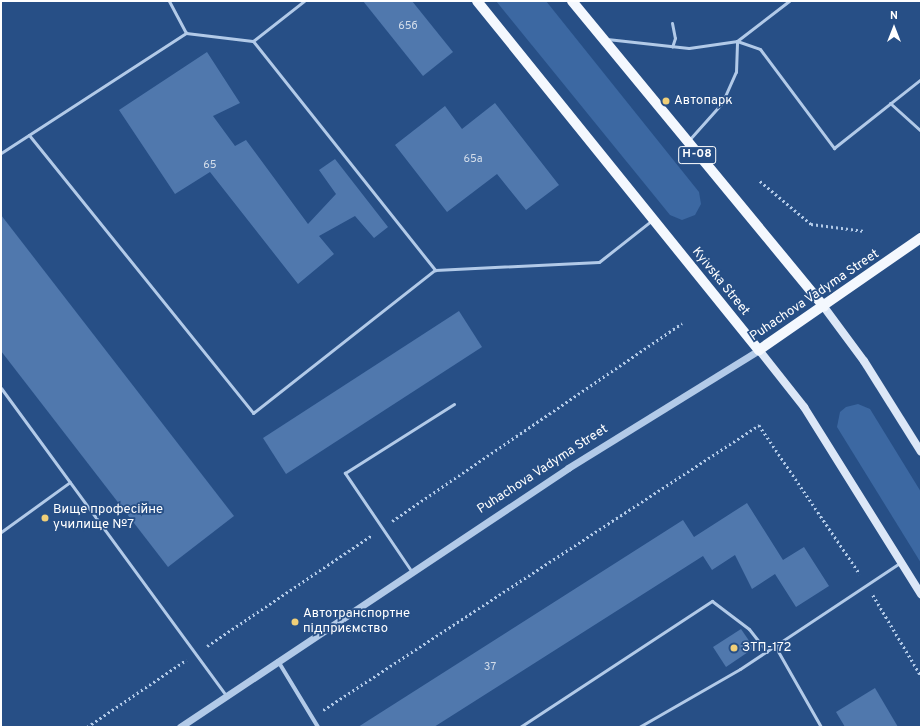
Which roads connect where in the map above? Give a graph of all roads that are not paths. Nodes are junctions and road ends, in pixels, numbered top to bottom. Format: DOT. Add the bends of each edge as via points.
graph roads {
  1 [pos="169,1"];
  2 [pos="304,1"];
  3 [pos="477,1"];
  4 [pos="572,1"];
  5 [pos="789,1"];
  6 [pos="672,23"];
  7 [pos="186,33"];
  8 [pos="601,38"];
  9 [pos="253,41"];
  10 [pos="737,41"];
  11 [pos="672,47"];
  12 [pos="921,79"];
  13 [pos="890,104"];
  14 [pos="921,131"];
  15 [pos="29,135"];
  16 [pos="687,143"];
  17 [pos="1,153"];
  18 [pos="652,220"];
  19 [pos="921,238"];
  20 [pos="434,270"];
  21 [pos="824,308"];
  22 [pos="759,350"];
  23 [pos="1,388"];
  24 [pos="454,404"];
  25 [pos="921,452"];
  26 [pos="70,482"];
  27 [pos="1,532"];
  28 [pos="901,562"];
  29 [pos="412,572"];
  30 [pos="921,594"];
  31 [pos="774,646"];
  32 [pos="767,652"];
  33 [pos="278,661"];
  34 [pos="226,695"];
  35 [pos="180,727"];
  36 [pos="318,727"];
  37 [pos="520,727"];
  38 [pos="639,727"];
  39 [pos="821,727"];
  1 -- 7 [label="lane"];
  2 -- 9 [label="lane"];
  3 -- 18 [label="main road, Kyivska Street"];
  4 -- 8 [label="main road, Н-08"];
  5 -- 10 [label="lane"];
  6 -- 11 [label="lane" via="675,38"];
  7 -- 9 [label="lane"];
  7 -- 15 [label="lane"];
  8 -- 11 [label="lane"];
  8 -- 16 [label="main road, Н-08"];
  9 -- 20 [label="lane"];
  10 -- 11 [label="lane"];
  10 -- 13 [label="lane" via="760,49 834,148"];
  10 -- 16 [label="lane" via="736,72 722,103"];
  12 -- 13 [label="lane"];
  13 -- 14 [label="lane"];
  15 -- 17 [label="lane"];
  15 -- 20 [label="lane" via="253,413"];
  16 -- 21 [label="main road, Н-08"];
  18 -- 20 [label="lane" via="599,262"];
  18 -- 22 [label="main road, Kyivska Street"];
  19 -- 21 [label="main road, Puhachova Vadyma Street"];
  21 -- 22 [label="main road, Puhachova Vadyma Street"];
  21 -- 25 [label="main road" via="864,361"];
  22 -- 28 [label="main road, Kyivska Street" via="804,407"];
  22 -- 29 [label="street, Puhachova Vadyma Street" via="568,468"];
  23 -- 26 [label="lane"];
  24 -- 29 [label="lane" via="346,473"];
  26 -- 27 [label="lane"];
  26 -- 34 [label="lane"];
  28 -- 30 [label="main road, Kyivska Street"];
  28 -- 31 [label="lane"];
  29 -- 33 [label="street, Puhachova Vadyma Street"];
  31 -- 32 [label="lane"];
  31 -- 39 [label="lane"];
  32 -- 37 [label="lane" via="749,629 712,601"];
  32 -- 38 [label="lane"];
  33 -- 34 [label="street, Puhachova Vadyma Street"];
  33 -- 36 [label="street"];
  34 -- 35 [label="street, Puhachova Vadyma Street"];
}
